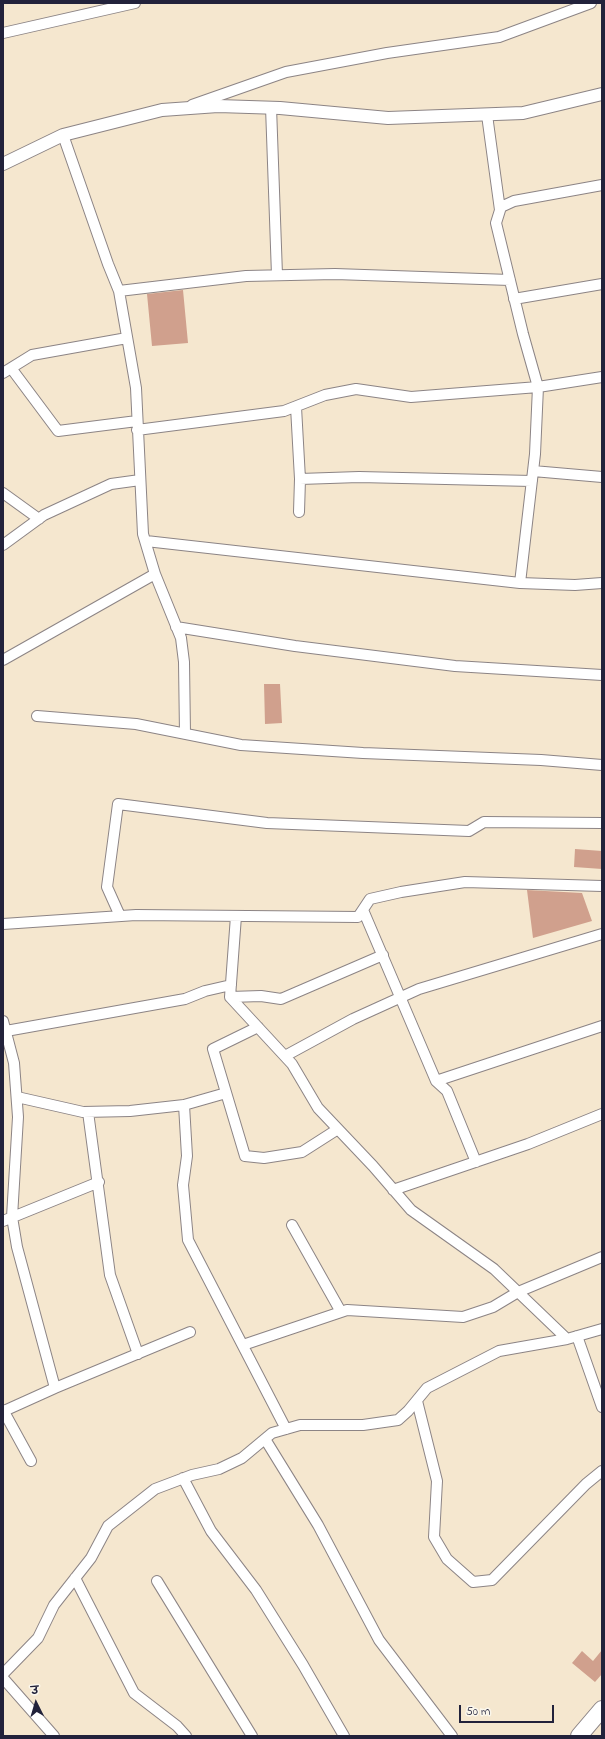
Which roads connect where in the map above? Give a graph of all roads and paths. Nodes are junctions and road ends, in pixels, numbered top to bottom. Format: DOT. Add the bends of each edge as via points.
graph roads {
  1 [pos="135,3"];
  2 [pos="591,3"];
  3 [pos="3,33"];
  4 [pos="602,94"];
  5 [pos="271,108"];
  6 [pos="183,109"];
  7 [pos="487,114"];
  8 [pos="63,135"];
  9 [pos="3,164"];
  10 [pos="602,185"];
  11 [pos="500,210"];
  12 [pos="278,275"];
  13 [pos="510,280"];
  14 [pos="602,284"];
  15 [pos="119,291"];
  16 [pos="514,299"];
  17 [pos="127,338"];
  18 [pos="7,370"];
  19 [pos="602,377"];
  20 [pos="538,387"];
  21 [pos="296,407"];
  22 [pos="137,426"];
  23 [pos="532,476"];
  24 [pos="602,477"];
  25 [pos="300,479"];
  26 [pos="140,480"];
  27 [pos="3,493"];
  28 [pos="299,512"];
  29 [pos="39,518"];
  30 [pos="146,541"];
  31 [pos="3,544"];
  32 [pos="155,574"];
  33 [pos="520,583"];
  34 [pos="602,583"];
  35 [pos="176,627"];
  36 [pos="3,660"];
  37 [pos="602,675"];
  38 [pos="37,716"];
  39 [pos="185,734"];
  40 [pos="602,765"];
  41 [pos="602,823"];
  42 [pos="602,886"];
  43 [pos="363,910"];
  44 [pos="120,916"];
  45 [pos="236,916"];
  46 [pos="3,924"];
  47 [pos="602,934"];
  48 [pos="383,955"];
  49 [pos="231,985"];
  50 [pos="230,997"];
  51 [pos="401,997"];
  52 [pos="4,1026"];
  53 [pos="602,1026"];
  54 [pos="258,1027"];
  55 [pos="285,1056"];
  56 [pos="436,1081"];
  57 [pos="226,1093"];
  58 [pos="17,1097"];
  59 [pos="184,1105"];
  60 [pos="88,1112"];
  61 [pos="602,1114"];
  62 [pos="338,1129"];
  63 [pos="476,1162"];
  64 [pos="98,1182"];
  65 [pos="393,1190"];
  66 [pos="7,1219"];
  67 [pos="292,1225"];
  68 [pos="602,1257"];
  69 [pos="518,1292"];
  70 [pos="341,1312"];
  71 [pos="602,1328"];
  72 [pos="190,1332"];
  73 [pos="572,1337"];
  74 [pos="243,1345"];
  75 [pos="138,1354"];
  76 [pos="55,1388"];
  77 [pos="417,1401"];
  78 [pos="602,1405"];
  79 [pos="3,1410"];
  80 [pos="286,1429"];
  81 [pos="264,1439"];
  82 [pos="31,1461"];
  83 [pos="602,1471"];
  84 [pos="183,1478"];
  85 [pos="75,1578"];
  86 [pos="157,1582"];
  87 [pos="3,1674"];
  88 [pos="3,1678"];
  89 [pos="602,1709"];
  90 [pos="54,1736"];
  91 [pos="186,1736"];
  92 [pos="252,1736"];
  93 [pos="344,1736"];
  94 [pos="452,1736"];
  95 [pos="579,1736"];
  1 -- 3 [label="street"];
  2 -- 6 [label="street" via="499,37 387,53 286,72"];
  4 -- 7 [label="street" via="523,113"];
  5 -- 6 [label="street" via="218,106"];
  5 -- 7 [label="street" via="388,118"];
  5 -- 12 [label="street"];
  6 -- 8 [label="street" via="162,110"];
  7 -- 11 [label="street"];
  8 -- 9 [label="street"];
  8 -- 15 [label="street"];
  10 -- 11 [label="street" via="514,202 501,207"];
  11 -- 13 [label="street" via="496,223"];
  12 -- 13 [label="street" via="335,274"];
  12 -- 15 [label="street"];
  13 -- 16 [label="street"];
  14 -- 16 [label="street"];
  15 -- 17 [label="street"];
  16 -- 20 [label="street"];
  17 -- 18 [label="street" via="32,355"];
  17 -- 22 [label="street" via="136,388"];
  18 -- 22 [label="street" via="58,431"];
  19 -- 20 [label="street"];
  20 -- 21 [label="street" via="411,397 356,389 325,395"];
  20 -- 23 [label="street"];
  21 -- 22 [label="street" via="284,412"];
  21 -- 25 [label="street"];
  22 -- 26 [label="street"];
  23 -- 24 [label="street"];
  23 -- 25 [label="street"];
  23 -- 33 [label="street"];
  25 -- 28 [label="street"];
  26 -- 29 [label="street" via="111,484"];
  26 -- 30 [label="street" via="143,534"];
  27 -- 29 [label="street"];
  29 -- 31 [label="street"];
  30 -- 32 [label="street"];
  30 -- 33 [label="street"];
  32 -- 35 [label="street"];
  32 -- 36 [label="street"];
  33 -- 34 [label="street"];
  35 -- 37 [label="street" via="296,646 455,666"];
  35 -- 39 [label="street" via="181,638 184,662"];
  38 -- 39 [label="street" via="136,724"];
  39 -- 40 [label="street" via="241,745"];
  41 -- 44 [label="street" via="484,822 468,832 267,823 118,804 107,887"];
  42 -- 43 [label="street" via="465,882 370,899"];
  43 -- 45 [label="street" via="358,917"];
  43 -- 48 [label="street"];
  44 -- 45 [label="street"];
  44 -- 46 [label="street"];
  45 -- 49 [label="street"];
  47 -- 51 [label="street" via="418,989"];
  48 -- 50 [label="street" via="281,999 261,996"];
  48 -- 51 [label="street"];
  49 -- 50 [label="street"];
  49 -- 52 [label="street" via="184,999"];
  50 -- 54 [label="street"];
  51 -- 55 [label="street" via="353,1019"];
  51 -- 56 [label="street"];
  52 -- 58 [label="street" via="14,1063"];
  53 -- 56 [label="street"];
  54 -- 55 [label="street"];
  54 -- 57 [label="street" via="213,1049"];
  55 -- 62 [label="street" via="318,1108"];
  56 -- 63 [label="street" via="447,1091"];
  57 -- 59 [label="street"];
  57 -- 62 [label="street" via="245,1156 264,1158 302,1152"];
  58 -- 60 [label="street"];
  58 -- 66 [label="street" via="18,1117"];
  59 -- 60 [label="street" via="130,1112"];
  59 -- 74 [label="street" via="186,1156 183,1185 188,1240"];
  60 -- 64 [label="street"];
  61 -- 63 [label="street"];
  62 -- 65 [label="street"];
  63 -- 65 [label="street"];
  64 -- 66 [label="street"];
  64 -- 75 [label="street" via="110,1275"];
  65 -- 69 [label="street" via="411,1210 494,1269"];
  66 -- 76 [label="street"];
  67 -- 70 [label="street"];
  68 -- 69 [label="street"];
  69 -- 70 [label="street" via="494,1307 463,1317 347,1310"];
  69 -- 73 [label="street"];
  70 -- 74 [label="street"];
  71 -- 73 [label="street"];
  72 -- 75 [label="street"];
  73 -- 77 [label="street" via="499,1351 427,1388"];
  73 -- 78 [label="street"];
  74 -- 80 [label="street"];
  75 -- 76 [label="street"];
  76 -- 79 [label="street"];
  77 -- 80 [label="street" via="398,1420 362,1425 300,1426"];
  77 -- 83 [label="street" via="437,1482 434,1537 447,1559 473,1582 492,1580 586,1484"];
  79 -- 82 [label="street"];
  80 -- 81 [label="street" via="272,1433"];
  81 -- 84 [label="street" via="242,1458"];
  81 -- 94 [label="street" via="318,1525 379,1640"];
  84 -- 85 [label="street" via="155,1489 108,1526 91,1558"];
  84 -- 93 [label="street" via="211,1531 256,1590"];
  85 -- 87 [label="street" via="54,1605 38,1638"];
  85 -- 91 [label="street" via="134,1693"];
  86 -- 92 [label="street"];
  88 -- 90 [label="street"];
  89 -- 95 [label="main road"];
}
